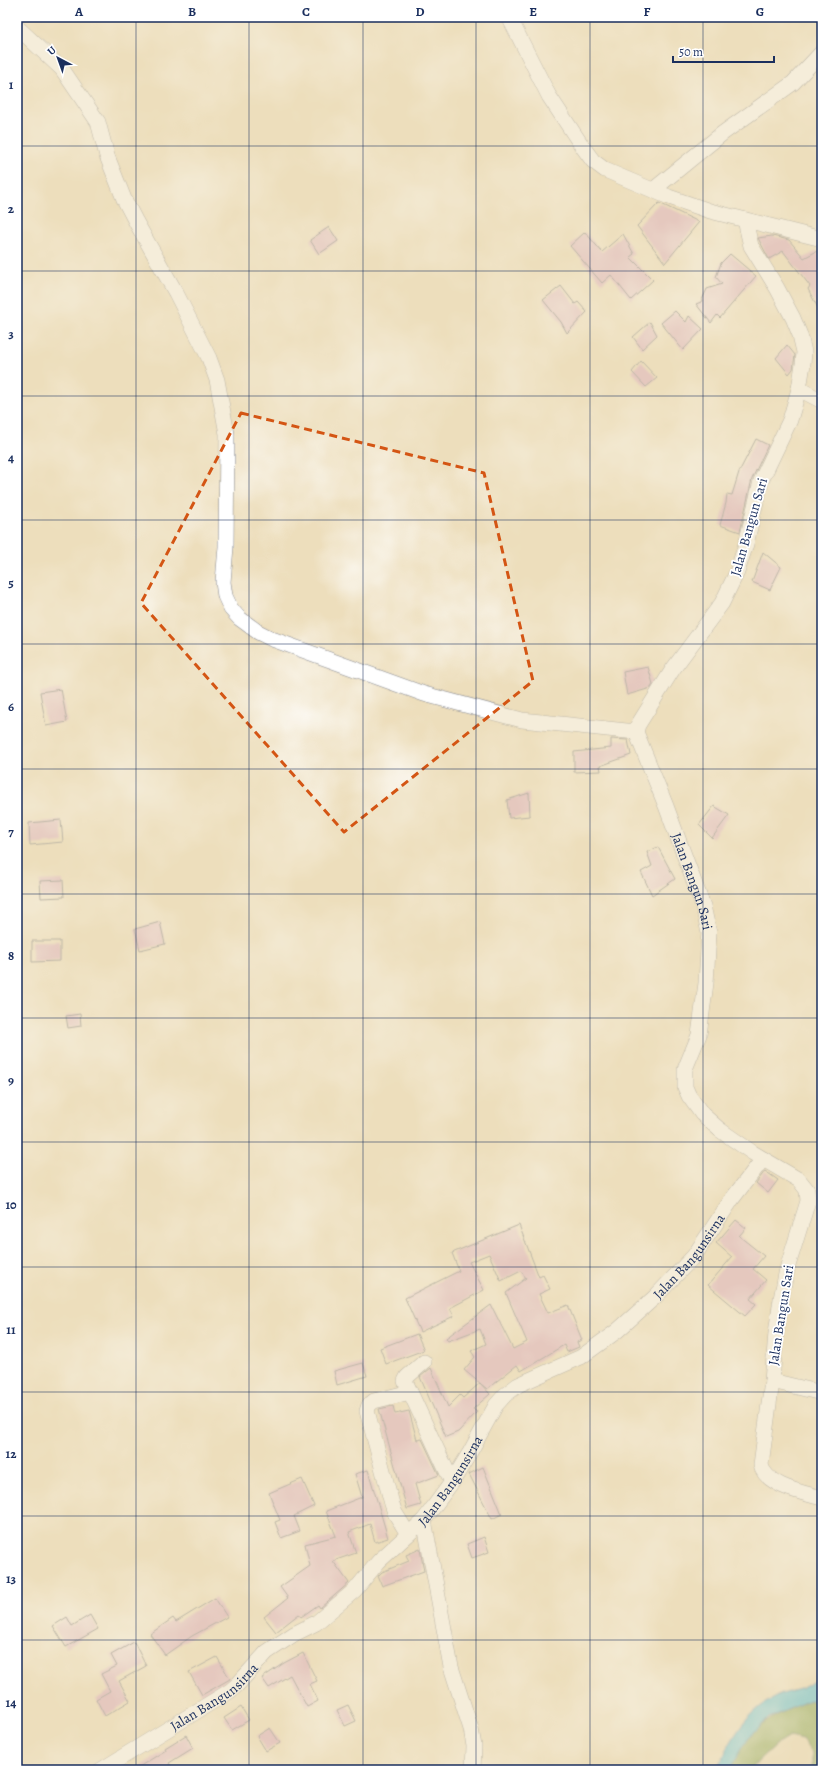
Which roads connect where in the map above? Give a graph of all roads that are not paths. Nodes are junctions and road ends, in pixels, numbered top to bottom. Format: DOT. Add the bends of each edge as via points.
graph roads {
  1 [pos="509,17"];
  2 [pos="17,27"];
  3 [pos="822,52"];
  4 [pos="653,190"];
  5 [pos="745,220"];
  6 [pos="822,239"];
  7 [pos="799,389"];
  8 [pos="822,401"];
  9 [pos="636,732"];
  10 [pos="763,1159"];
  11 [pos="424,1362"];
  12 [pos="772,1381"];
  13 [pos="410,1392"];
  14 [pos="822,1393"];
  15 [pos="452,1482"];
  16 [pos="822,1498"];
  17 [pos="424,1520"];
  18 [pos="408,1534"];
  19 [pos="100,1770"];
  20 [pos="474,1770"];
  1 -- 4 [label="street" via="549,96 593,161 605,170"];
  2 -- 9 [label="street" via="62,69 98,122 107,156 124,199 200,340 217,380 227,434 223,589 235,614 258,632 272,639 424,694 522,720"];
  3 -- 4 [label="street" via="793,83 723,133"];
  4 -- 5 [label="street" via="710,212"];
  5 -- 6 [label="street"];
  5 -- 7 [label="street, Jalan Bangun Sari" via="754,253 777,288 800,335 804,364"];
  7 -- 8 [label="street"];
  7 -- 9 [label="street, Jalan Bangun Sari" via="794,409 762,481 738,572 722,603 673,669"];
  9 -- 10 [label="street, Jalan Bangun Sari" via="703,906 709,933 699,1035 685,1069 685,1087 709,1121"];
  10 -- 12 [label="street, Jalan Bangun Sari" via="799,1180 807,1190 808,1196 787,1269 776,1333"];
  10 -- 15 [label="street, Jalan Bangunsirna" via="694,1256 655,1297 617,1331 581,1357 518,1385 505,1395 496,1405"];
  11 -- 13 [label="street" via="406,1379"];
  12 -- 14 [label="street"];
  12 -- 16 [label="street, Jalan Bangun Sari" via="762,1470 776,1483"];
  13 -- 15 [label="street"];
  13 -- 18 [label="street" via="374,1401 367,1411 392,1504"];
  15 -- 17 [label="street, Jalan Bangunsirna"];
  17 -- 18 [label="street, Jalan Bangunsirna"];
  17 -- 20 [label="street" via="451,1667 471,1729"];
  18 -- 19 [label="street, Jalan Bangunsirna" via="379,1561 354,1590 316,1623 267,1652 237,1685"];
}
